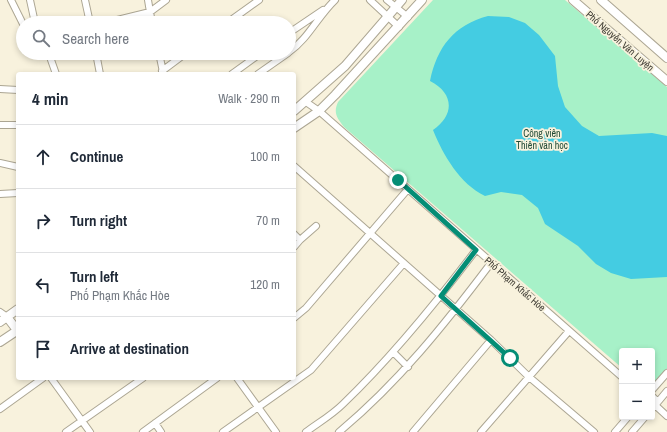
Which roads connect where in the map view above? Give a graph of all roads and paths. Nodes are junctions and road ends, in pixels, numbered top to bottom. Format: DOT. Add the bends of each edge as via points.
graph roads {
  1 [pos="11,0"];
  2 [pos="30,0"];
  3 [pos="85,0"];
  4 [pos="148,0"];
  5 [pos="166,0"];
  6 [pos="259,0"];
  7 [pos="335,0"];
  8 [pos="370,0"];
  9 [pos="387,0"];
  10 [pos="402,0"];
  11 [pos="422,0"];
  12 [pos="573,0"];
  13 [pos="601,0"];
  14 [pos="396,7"];
  15 [pos="324,10"];
  16 [pos="150,12"];
  17 [pos="19,16"];
  18 [pos="33,16"];
  19 [pos="88,16"];
  20 [pos="134,16"];
  21 [pos="151,16"];
  22 [pos="237,16"];
  23 [pos="388,16"];
  24 [pos="408,17"];
  25 [pos="399,27"];
  26 [pos="296,28"];
  27 [pos="296,47"];
  28 [pos="667,58"];
  29 [pos="51,60"];
  30 [pos="97,60"];
  31 [pos="160,60"];
  32 [pos="178,60"];
  33 [pos="251,60"];
  34 [pos="278,60"];
  35 [pos="55,72"];
  36 [pos="100,72"];
  37 [pos="163,72"];
  38 [pos="235,72"];
  39 [pos="261,72"];
  40 [pos="667,81"];
  41 [pos="0,89"];
  42 [pos="16,90"];
  43 [pos="306,102"];
  44 [pos="296,110"];
  45 [pos="319,111"];
  46 [pos="0,125"];
  47 [pos="16,125"];
  48 [pos="296,127"];
  49 [pos="0,163"];
  50 [pos="16,167"];
  51 [pos="296,168"];
  52 [pos="408,189"];
  53 [pos="16,193"];
  54 [pos="0,194"];
  55 [pos="316,226"];
  56 [pos="370,233"];
  57 [pos="296,236"];
  58 [pos="300,240"];
  59 [pos="296,245"];
  60 [pos="476,250"];
  61 [pos="404,263"];
  62 [pos="491,263"];
  63 [pos="441,296"];
  64 [pos="456,309"];
  65 [pos="16,310"];
  66 [pos="296,316"];
  67 [pos="2,317"];
  68 [pos="16,329"];
  69 [pos="569,331"];
  70 [pos="16,332"];
  71 [pos="491,340"];
  72 [pos="0,342"];
  73 [pos="393,352"];
  74 [pos="408,368"];
  75 [pos="667,373"];
  76 [pos="619,374"];
  77 [pos="528,376"];
  78 [pos="40,380"];
  79 [pos="52,380"];
  80 [pos="140,380"];
  81 [pos="214,380"];
  82 [pos="238,380"];
  83 [pos="655,387"];
  84 [pos="667,391"];
  85 [pos="655,405"];
  86 [pos="258,407"];
  87 [pos="655,408"];
  88 [pos="0,409"];
  89 [pos="667,416"];
  90 [pos="625,420"];
  91 [pos="642,420"];
  92 [pos="82,421"];
  93 [pos="155,423"];
  94 [pos="66,432"];
  95 [pos="90,432"];
  96 [pos="143,432"];
  97 [pos="161,432"];
  98 [pos="223,432"];
  99 [pos="276,432"];
  100 [pos="306,432"];
  101 [pos="339,432"];
  102 [pos="413,432"];
  103 [pos="482,432"];
  104 [pos="594,432"];
  105 [pos="615,432"];
  106 [pos="632,432"];
  1 -- 17 [label="street"];
  2 -- 18 [label="street"];
  3 -- 19 [label="street"];
  4 -- 16 [label="street"];
  5 -- 16 [label="street"];
  6 -- 22 [label="street"];
  7 -- 15 [label="street"];
  8 -- 23 [label="street"];
  9 -- 14 [label="street"];
  10 -- 14 [label="main road"];
  11 -- 24 [label="main road"];
  12 -- 40 [label="main road, Phố Nguyễn Văn Luyện"];
  13 -- 28 [label="main road, Phố Nguyễn Văn Luyện"];
  14 -- 23 [label="main road"];
  14 -- 24 [label="street"];
  15 -- 26 [label="street"];
  15 -- 27 [label="street"];
  16 -- 20 [label="street"];
  16 -- 21 [label="street"];
  23 -- 25 [label="street"];
  23 -- 43 [label="main road" via="345,66"];
  24 -- 25 [label="main road"];
  25 -- 45 [label="main road"];
  29 -- 35 [label="street"];
  30 -- 36 [label="street"];
  31 -- 37 [label="street"];
  32 -- 37 [label="street"];
  33 -- 38 [label="street"];
  34 -- 39 [label="street"];
  41 -- 42 [label="street"];
  43 -- 44 [label="main road"];
  43 -- 45 [label="street, Phố Phạm Khắc Hòe"];
  45 -- 48 [label="main road"];
  45 -- 52 [label="street, Phố Phạm Khắc Hòe"];
  46 -- 47 [label="street"];
  49 -- 50 [label="street"];
  51 -- 56 [label="street"];
  52 -- 56 [label="street"];
  52 -- 60 [label="street, Phố Phạm Khắc Hòe"];
  53 -- 54 [label="street"];
  55 -- 58 [label="street"];
  56 -- 61 [label="street"];
  56 -- 66 [label="street"];
  57 -- 58 [label="street"];
  58 -- 59 [label="street"];
  60 -- 62 [label="street, Phố Phạm Khắc Hòe"];
  60 -- 63 [label="street"];
  61 -- 63 [label="street"];
  61 -- 86 [label="street" via="311,370"];
  62 -- 64 [label="street"];
  62 -- 69 [label="street, Phố Phạm Khắc Hòe"];
  63 -- 64 [label="street"];
  63 -- 73 [label="street"];
  64 -- 71 [label="street"];
  64 -- 74 [label="street"];
  65 -- 67 [label="main road"];
  67 -- 68 [label="main road"];
  69 -- 76 [label="street, Phố Phạm Khắc Hòe"];
  69 -- 77 [label="street"];
  70 -- 72 [label="main road"];
  71 -- 77 [label="street"];
  71 -- 102 [label="street"];
  73 -- 74 [label="street"];
  73 -- 100 [label="street" via="342,406"];
  74 -- 101 [label="street"];
  75 -- 83 [label="street"];
  77 -- 103 [label="street"];
  77 -- 104 [label="street"];
  78 -- 88 [label="street"];
  79 -- 92 [label="street"];
  80 -- 92 [label="street"];
  81 -- 93 [label="street"];
  82 -- 86 [label="street"];
  84 -- 85 [label="street"];
  86 -- 98 [label="street"];
  86 -- 99 [label="street"];
  87 -- 89 [label="street"];
  90 -- 105 [label="street"];
  91 -- 106 [label="street"];
  92 -- 94 [label="street"];
  92 -- 95 [label="street"];
  93 -- 96 [label="street"];
  93 -- 97 [label="street"];
}
